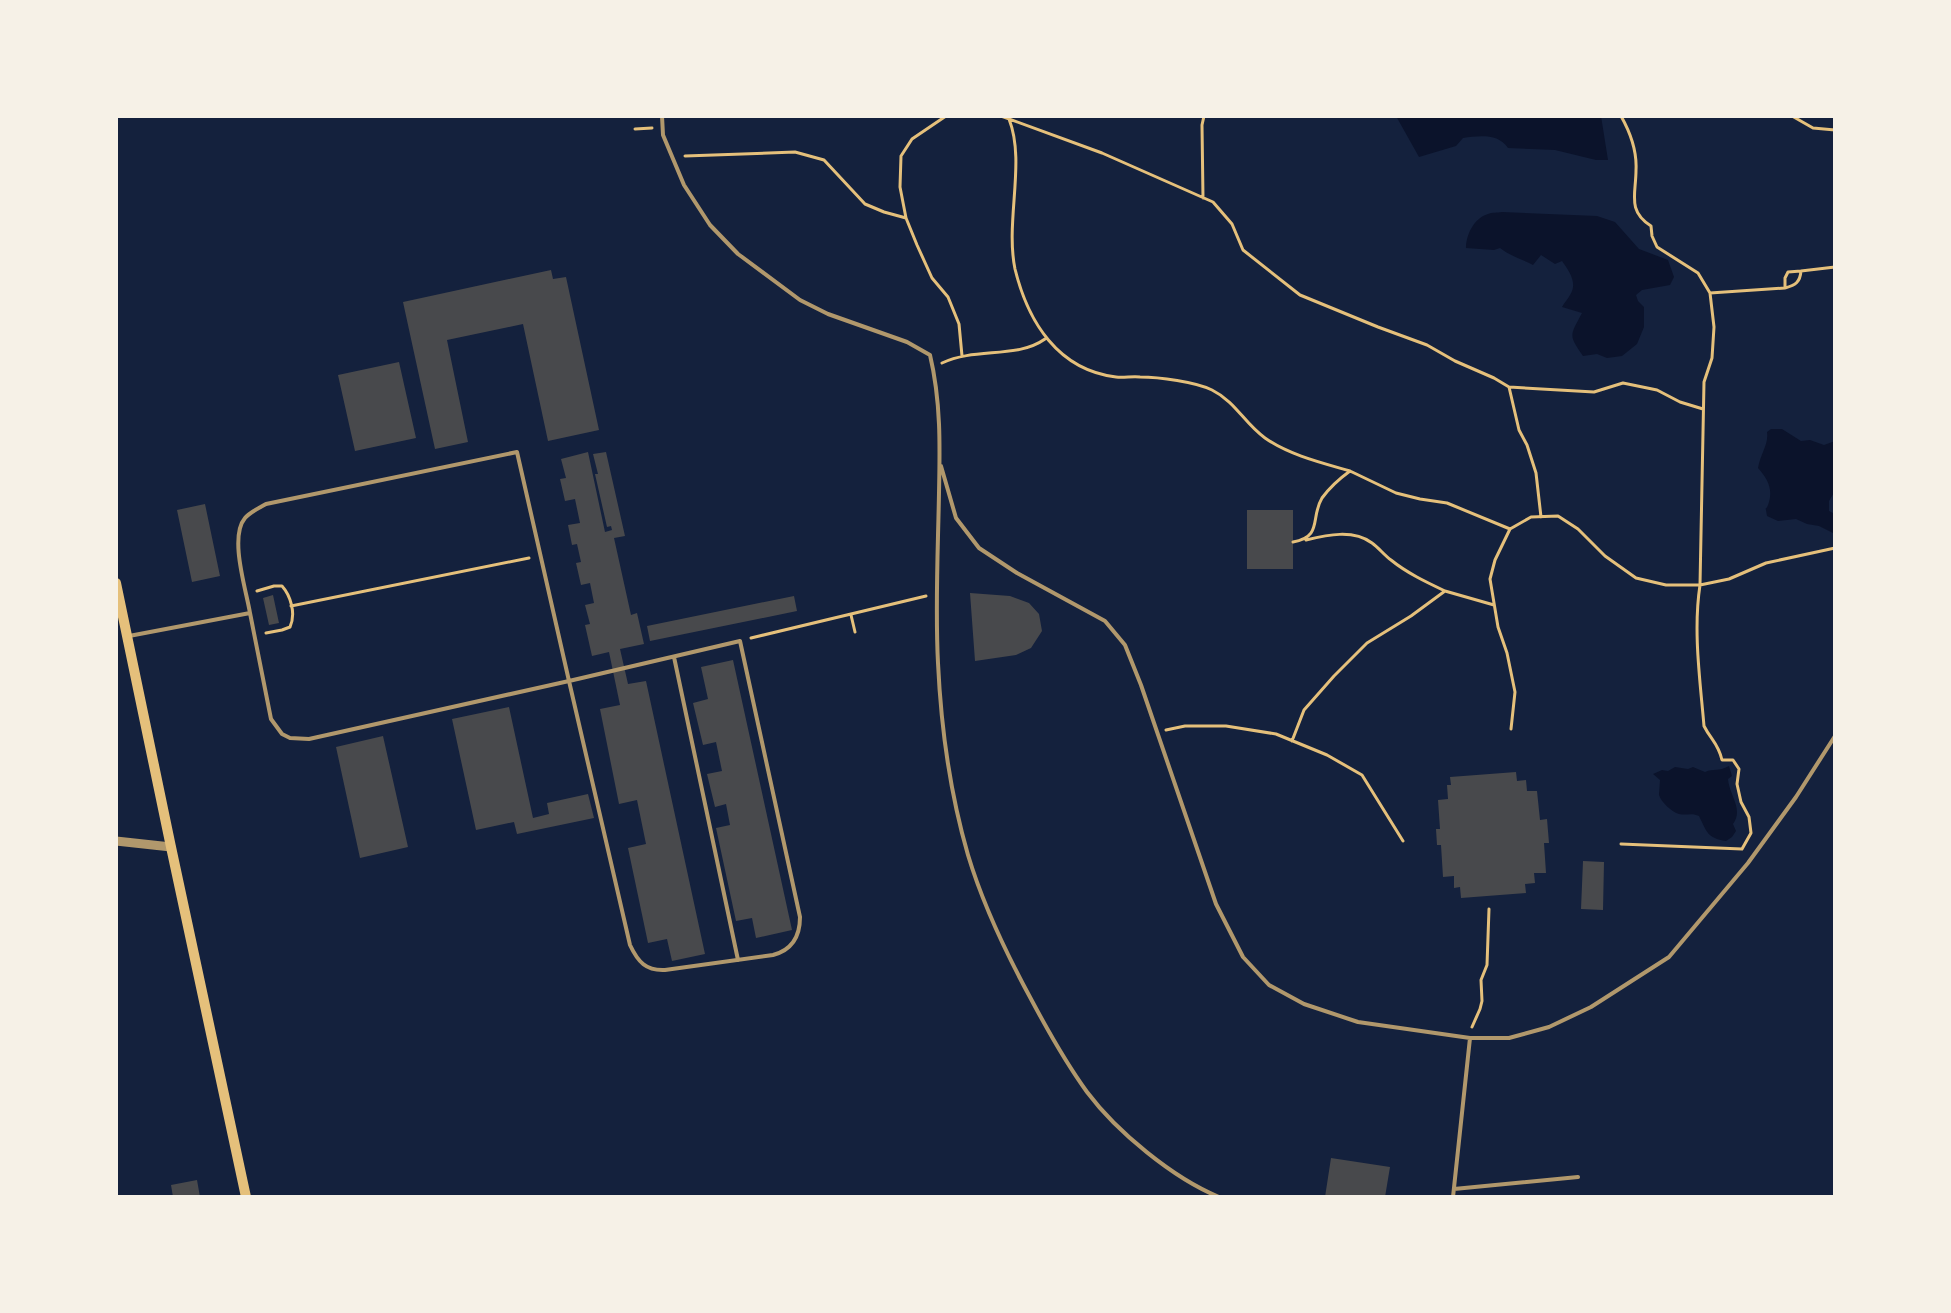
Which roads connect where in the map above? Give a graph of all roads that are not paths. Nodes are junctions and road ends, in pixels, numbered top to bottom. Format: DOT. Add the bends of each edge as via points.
graph roads {
  1 [pos="662,116"];
  2 [pos="939,459"];
  3 [pos="116,583"];
  4 [pos="250,613"];
  5 [pos="127,637"];
  6 [pos="673,657"];
  7 [pos="569,681"];
  8 [pos="1835,736"];
  9 [pos="116,841"];
  10 [pos="171,847"];
  11 [pos="738,960"];
  12 [pos="1470,1038"];
  13 [pos="1578,1177"];
  14 [pos="1454,1189"];
  15 [pos="246,1197"];
  16 [pos="1219,1197"];
  17 [pos="1453,1197"];
  1 -- 2 [label="lane" via="663,135 684,185 710,225 738,254 800,300 930,355"];
  2 -- 12 [label="lane" via="956,518 979,548 1105,621 1125,645 1216,904 1243,957 1269,985 1304,1004 1358,1022"];
  2 -- 16 [label="lane" via="937,594 943,724 968,854 988,913 1056,1044 1088,1093 1117,1126 1163,1164"];
  3 -- 5 [label="main road"];
  4 -- 5 [label="lane"];
  4 -- 7 [label="lane" via="271,719 282,734 299,740"];
  4 -- 7 [label="lane" via="237,540 246,516 256,509 517,452"];
  5 -- 10 [label="main road"];
  6 -- 7 [label="lane"];
  6 -- 11 [label="lane"];
  6 -- 11 [label="lane" via="739,641 800,917 796,938 783,953"];
  7 -- 11 [label="lane" via="635,956 656,971"];
  8 -- 12 [label="lane" via="1748,863 1669,957 1549,1027 1509,1038"];
  9 -- 10 [label="street"];
  10 -- 15 [label="main road"];
  12 -- 14 [label="lane"];
  13 -- 14 [label="lane"];
  14 -- 17 [label="lane"];
}
